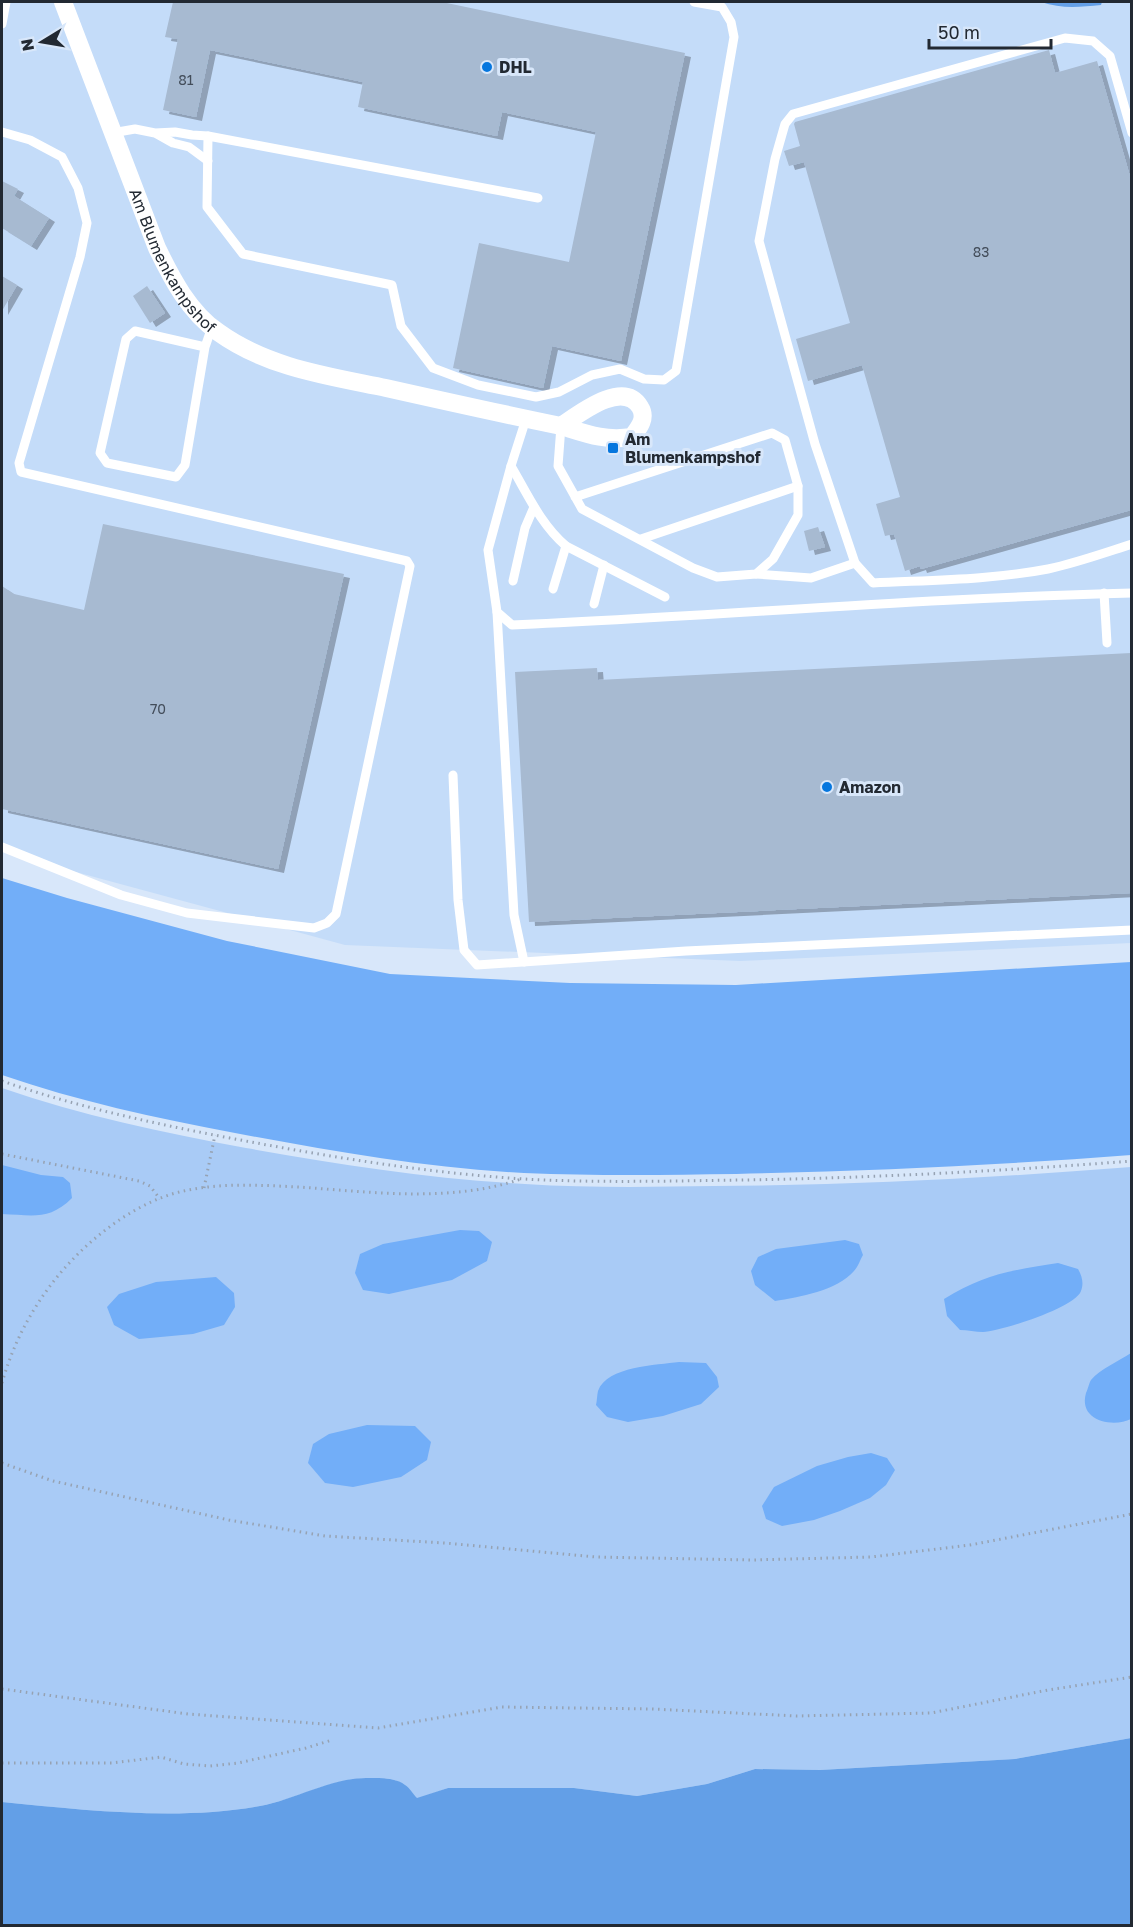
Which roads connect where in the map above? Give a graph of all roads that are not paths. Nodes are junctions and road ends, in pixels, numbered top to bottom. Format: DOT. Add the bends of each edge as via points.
graph roads {
  1 [pos="6,2"];
  2 [pos="63,2"];
  3 [pos="694,2"];
  4 [pos="2,24"];
  5 [pos="2,132"];
  6 [pos="112,133"];
  7 [pos="155,133"];
  8 [pos="1131,133"];
  9 [pos="208,136"];
  10 [pos="208,161"];
  11 [pos="538,198"];
  12 [pos="212,327"];
  13 [pos="205,347"];
  14 [pos="526,419"];
  15 [pos="561,426"];
  16 [pos="511,465"];
  17 [pos="798,486"];
  18 [pos="575,497"];
  19 [pos="534,507"];
  20 [pos="641,539"];
  21 [pos="1131,544"];
  22 [pos="566,546"];
  23 [pos="855,563"];
  24 [pos="604,565"];
  25 [pos="756,574"];
  26 [pos="513,581"];
  27 [pos="553,589"];
  28 [pos="1104,593"];
  29 [pos="1131,593"];
  30 [pos="665,597"];
  31 [pos="594,604"];
  32 [pos="497,612"];
  33 [pos="1107,643"];
  34 [pos="453,775"];
  35 [pos="2,847"];
  36 [pos="1131,930"];
  37 [pos="524,962"];
  1 -- 4 [label="lane"];
  2 -- 6 [label="street, Am Blumenkampshof"];
  3 -- 10 [label="lane" via="722,7 734,37 676,371 664,380 644,379 620,369 592,375 559,392 536,397 478,385 433,368 401,326 392,285 243,254 207,207"];
  5 -- 35 [label="lane" via="30,140 62,157 78,188 87,223 19,463 21,472 407,561 410,566 336,914 327,922 314,928 187,913 121,895"];
  6 -- 7 [label="lane" via="135,129"];
  6 -- 12 [label="street, Am Blumenkampshof" via="171,277"];
  7 -- 9 [label="lane"];
  7 -- 10 [label="lane" via="189,147"];
  8 -- 23 [label="lane" via="1110,56 1094,41 1065,38 794,114 785,124 759,240 815,444"];
  9 -- 10 [label="lane"];
  9 -- 11 [label="lane"];
  12 -- 13 [label="lane"];
  12 -- 14 [label="street, Am Blumenkampshof" via="280,364"];
  13 -- 13 [label="lane" via="185,465 176,477 107,463 100,453 126,339 135,331"];
  14 -- 15 [label="street, Am Blumenkampshof"];
  14 -- 16 [label="lane"];
  15 -- 15 [label="street, Am Blumenkampshof" via="590,406 614,397 636,401 642,410 642,423 632,437 613,440"];
  15 -- 18 [label="lane" via="558,466"];
  16 -- 19 [label="lane"];
  16 -- 32 [label="lane" via="488,550"];
  17 -- 18 [label="lane" via="785,440 772,433"];
  17 -- 20 [label="lane"];
  17 -- 25 [label="lane" via="798,515 773,559"];
  18 -- 20 [label="lane" via="582,509"];
  19 -- 22 [label="lane"];
  19 -- 26 [label="lane"];
  20 -- 25 [label="lane" via="717,577"];
  21 -- 23 [label="lane" via="1049,569 944,580 873,583"];
  22 -- 24 [label="lane"];
  22 -- 27 [label="lane"];
  23 -- 25 [label="lane" via="811,578"];
  24 -- 30 [label="lane"];
  24 -- 31 [label="lane"];
  28 -- 29 [label="lane"];
  28 -- 32 [label="lane" via="512,625"];
  28 -- 33 [label="lane"];
  32 -- 37 [label="lane" via="513,903"];
  34 -- 37 [label="lane" via="464,950 477,965"];
  36 -- 37 [label="lane"];
}
